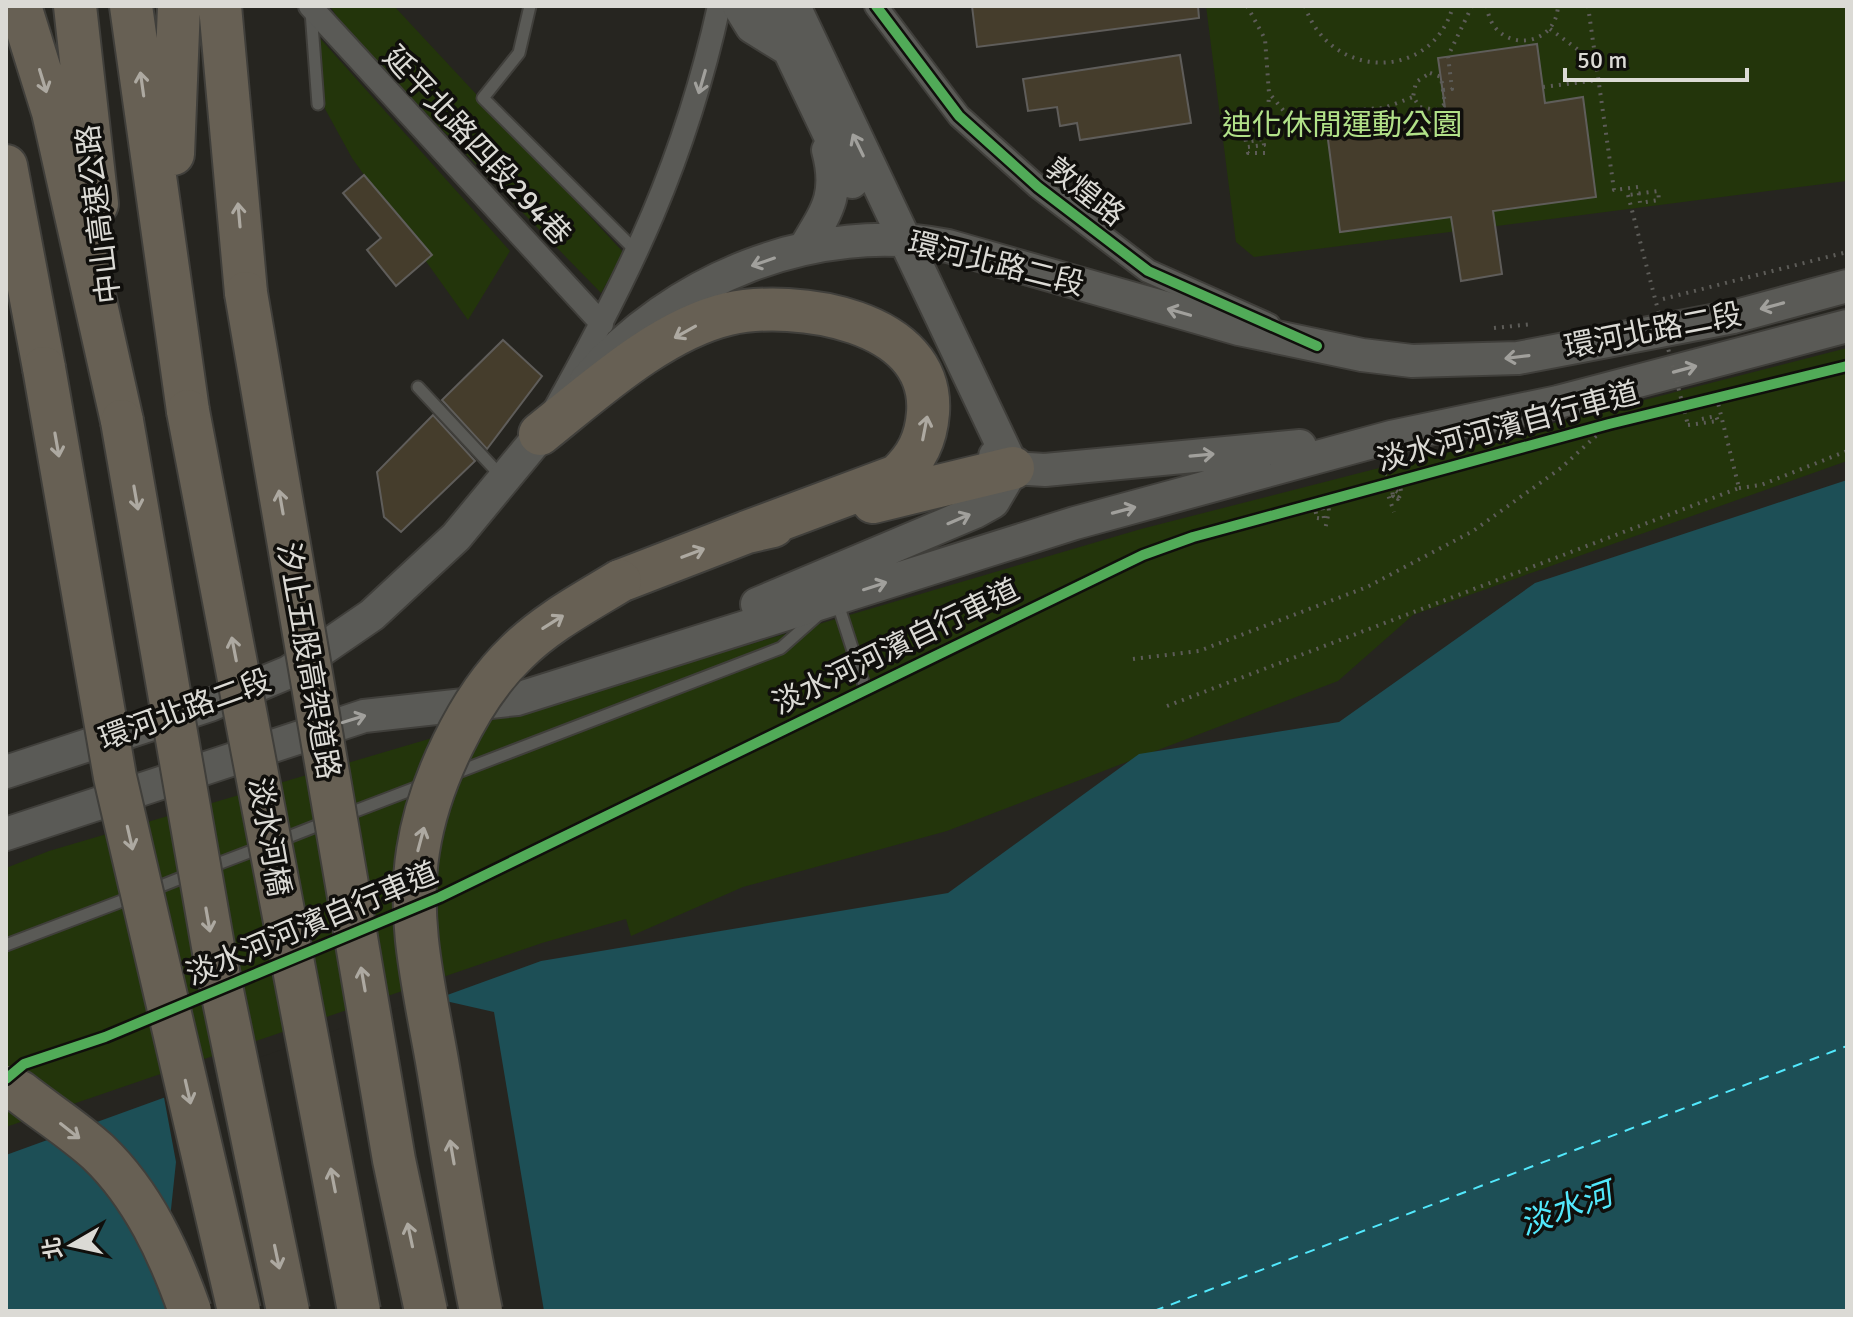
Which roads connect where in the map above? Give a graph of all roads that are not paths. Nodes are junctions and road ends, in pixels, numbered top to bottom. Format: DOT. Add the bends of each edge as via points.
graph roads {
  1 [pos="20,6"];
  2 [pos="75,6"];
  3 [pos="131,6"];
  4 [pos="179,6"];
  5 [pos="220,6"];
  6 [pos="310,6"];
  7 [pos="530,6"];
  8 [pos="719,6"];
  9 [pos="739,6"];
  10 [pos="768,6"];
  11 [pos="794,6"];
  12 [pos="805,6"];
  13 [pos="876,6"];
  14 [pos="797,43"];
  15 [pos="318,104"];
  16 [pos="818,113"];
  17 [pos="6,166"];
  18 [pos="892,239"];
  19 [pos="804,249"];
  20 [pos="638,253"];
  21 [pos="1847,286"];
  22 [pos="602,324"];
  23 [pos="1847,326"];
  24 [pos="1317,346"];
  25 [pos="418,387"];
  26 [pos="188,411"];
  27 [pos="122,421"];
  28 [pos="540,434"];
  29 [pos="1391,437"];
  30 [pos="1013,468"];
  31 [pos="503,479"];
  32 [pos="747,532"];
  33 [pos="837,599"];
  34 [pos="577,680"];
  35 [pos="865,688"];
  36 [pos="13,770"];
  37 [pos="6,834"];
  38 [pos="6,945"];
  39 [pos="6,1087"];
  40 [pos="190,1311"];
  41 [pos="239,1311"];
  42 [pos="288,1311"];
  43 [pos="359,1311"];
  44 [pos="426,1311"];
  45 [pos="481,1311"];
  1 -- 27 [label="highway, one-way" via="53,112"];
  2 -- 27 [label="highway, 中山高速公路"];
  26 -- 3 [label="highway, 中山高速公路, one-way"];
  4 -- 26 [label="highway" via="171,133"];
  44 -- 5 [label="highway, 汐止五股高架道路, one-way, bridge" via="394,1160 246,293"];
  6 -- 15 [label="lane"];
  6 -- 22 [label="street, 延平北路四段294巷"];
  7 -- 20 [label="lane" via="519,53 483,98"];
  8 -- 20 [label="street, one-way" via="703,80"];
  9 -- 14 [label="main road" via="752,27"];
  10 -- 14 [label="main road"];
  11 -- 14 [label="main road"];
  12 -- 14 [label="main road"];
  13 -- 24 [label="street, 敦煌路" via="959,116 1038,187 1148,271"];
  14 -- 16 [label="main road"];
  18 -- 14 [label="main road, one-way"];
  16 -- 18 [label="main road"];
  16 -- 19 [label="main road" via="835,183 825,214"];
  17 -- 41 [label="highway, one-way, bridge" via="115,777"];
  18 -- 19 [label="main road, 環河北路二段"];
  24 -- 18 [label="main road, 環河北路二段, one-way" via="948,246"];
  18 -- 30 [label="main road"];
  19 -- 28 [label="main road, 環河北路二段, one-way" via="699,289 635,329"];
  20 -- 22 [label="street"];
  21 -- 24 [label="main road, 環河北路二段, one-way" via="1733,317 1518,358 1412,361"];
  22 -- 28 [label="street"];
  29 -- 23 [label="main road, 環河北路二段, one-way" via="1558,402"];
  25 -- 31 [label="lane"];
  43 -- 26 [label="highway, 淡水河橋, one-way, bridge"];
  27 -- 42 [label="highway, one-way, bridge" via="214,952"];
  28 -- 31 [label="main road, 環河北路二段"];
  32 -- 28 [label="highway, one-way" via="897,476 910,465 927,431 924,381 911,360 879,333 818,311 767,309 726,315 694,326 650,352"];
  30 -- 29 [label="main road, one-way" via="1045,470"];
  33 -- 29 [label="main road, 環河北路二段, one-way" via="1075,523"];
  30 -- 32 [label="highway"];
  34 -- 30 [label="main road, one-way" via="975,512 993,502"];
  31 -- 36 [label="main road, 環河北路二段" via="456,537 372,615 289,672 210,705"];
  45 -- 32 [label="highway, one-way, bridge" via="415,935 418,851 439,779 466,720 491,683 544,628 620,581"];
  33 -- 34 [label="main road, 環河北路二段"];
  33 -- 35 [label="lane"];
  33 -- 38 [label="lane" via="781,648"];
  37 -- 34 [label="main road, 環河北路二段, one-way" via="364,716 517,699"];
  39 -- 40 [label="highway, one-way, bridge" via="20,1092 99,1153 138,1202 171,1258"];
}
